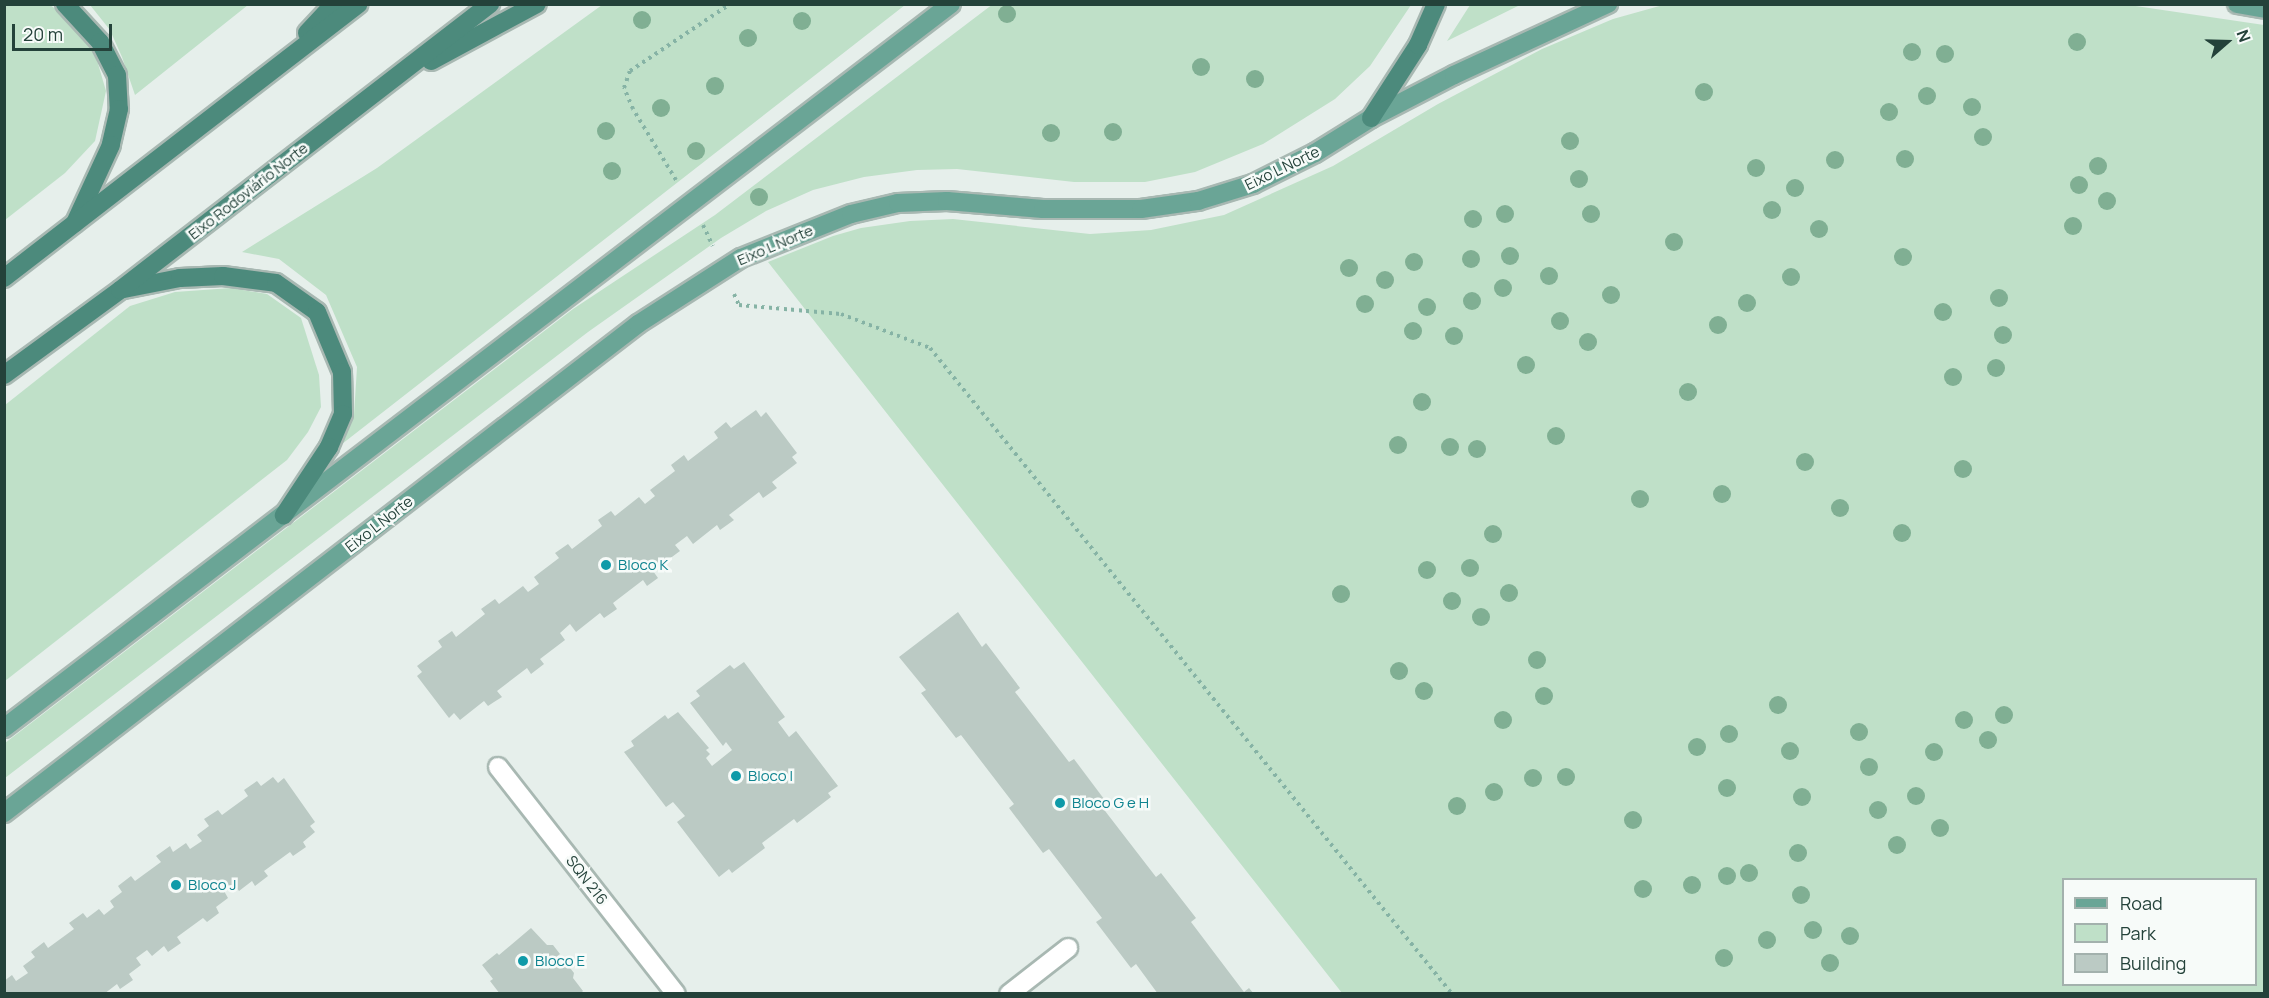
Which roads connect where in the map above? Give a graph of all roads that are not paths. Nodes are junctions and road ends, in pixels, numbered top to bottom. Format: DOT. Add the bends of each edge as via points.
graph roads {
  1 [pos="66,4"];
  2 [pos="334,4"];
  3 [pos="359,4"];
  4 [pos="489,4"];
  5 [pos="537,4"];
  6 [pos="951,4"];
  7 [pos="1436,4"];
  8 [pos="1608,4"];
  9 [pos="2236,4"];
  10 [pos="2265,9"];
  11 [pos="261,79"];
  12 [pos="384,86"];
  13 [pos="1371,118"];
  14 [pos="74,225"];
  15 [pos="4,278"];
  16 [pos="120,290"];
  17 [pos="4,375"];
  18 [pos="284,515"];
  19 [pos="4,728"];
  20 [pos="498,767"];
  21 [pos="4,813"];
  22 [pos="1068,948"];
  23 [pos="676,993"];
  24 [pos="1009,993"];
  1 -- 14 [label="highway" via="100,42 117,75 118,109 111,145"];
  2 -- 11 [label="highway"];
  3 -- 11 [label="highway"];
  4 -- 12 [label="highway, Eixo Rodoviário Norte"];
  5 -- 12 [label="highway"];
  6 -- 18 [label="main road"];
  7 -- 13 [label="highway" via="1418,45"];
  8 -- 13 [label="main road, Eixo L Norte"];
  9 -- 10 [label="main road"];
  11 -- 14 [label="highway"];
  12 -- 16 [label="highway, Eixo Rodoviário Norte"];
  13 -- 21 [label="main road, Eixo L Norte" via="1315,153 1253,184 1198,201 1141,208 1043,209 947,201 898,203 851,214 741,258 638,324"];
  14 -- 15 [label="highway"];
  16 -- 17 [label="highway, Eixo Rodoviário Norte"];
  16 -- 18 [label="highway" via="180,278 223,276 276,283 317,312 342,372 343,414 329,447"];
  18 -- 19 [label="main road"];
  20 -- 23 [label="street, SQN 216"];
  22 -- 24 [label="street"];
}
